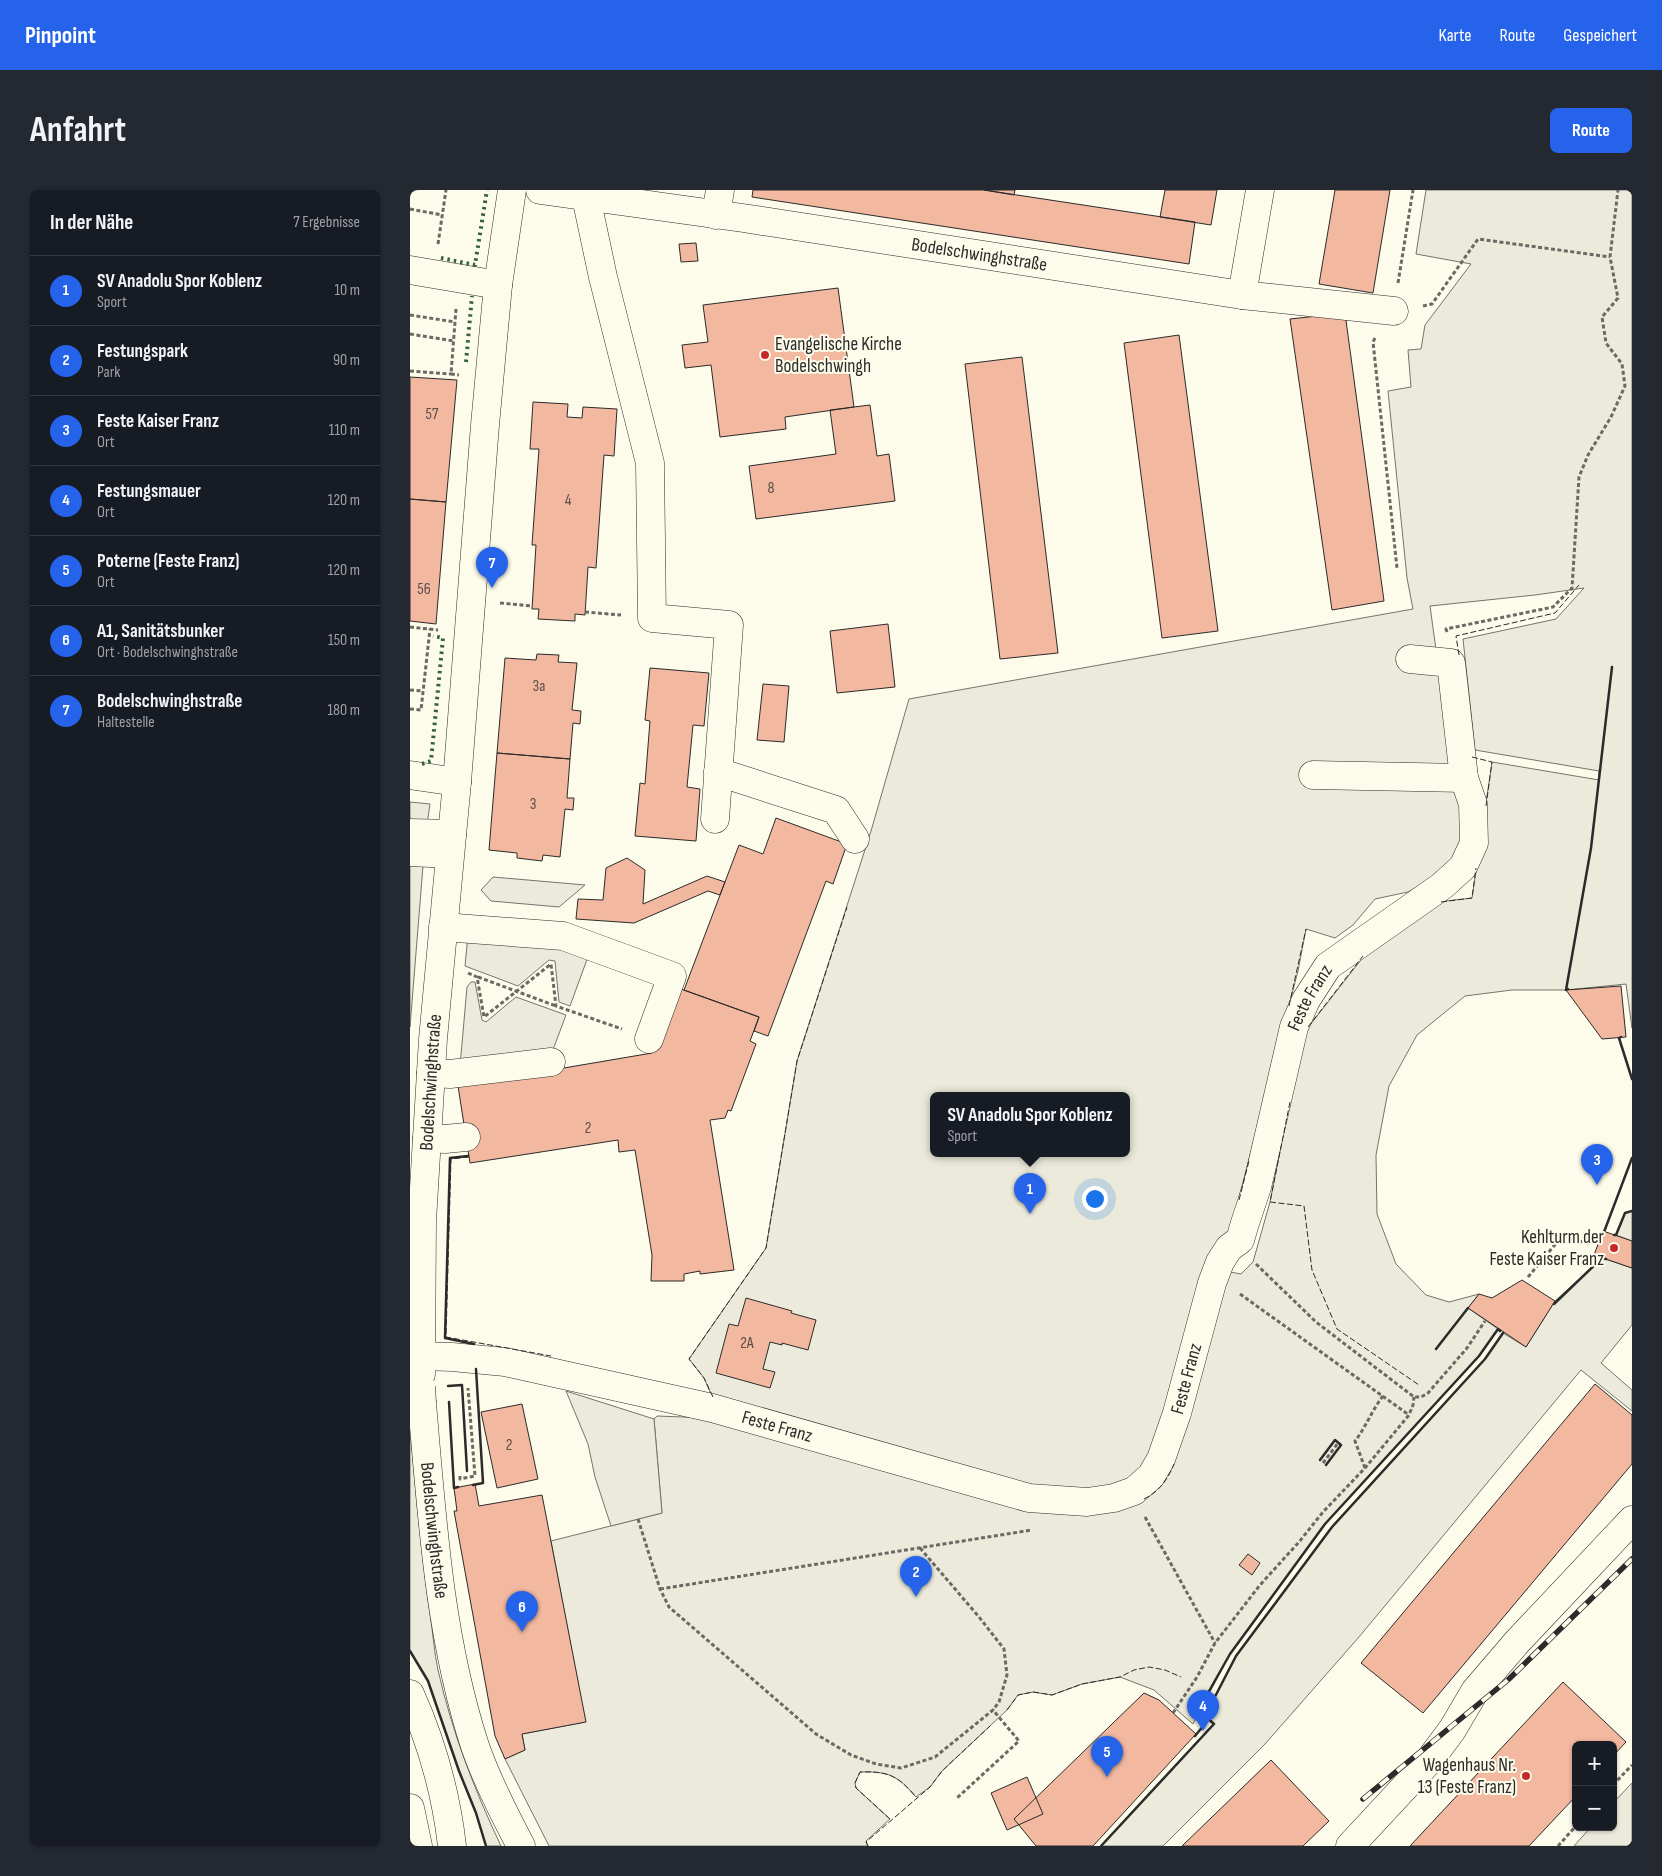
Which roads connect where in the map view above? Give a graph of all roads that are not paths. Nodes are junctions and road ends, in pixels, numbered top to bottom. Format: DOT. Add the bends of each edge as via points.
graph roads {
  1 [pos="512,190"];
  2 [pos="540,190"];
  3 [pos="1260,190"];
  4 [pos="586,197"];
  5 [pos="718,202"];
  6 [pos="434,274"];
  7 [pos="498,285"];
  8 [pos="1242,295"];
  9 [pos="1394,311"];
  10 [pos="1410,659"];
  11 [pos="718,772"];
  12 [pos="410,775"];
  13 [pos="1313,775"];
  14 [pos="1464,778"];
  15 [pos="456,782"];
  16 [pos="714,819"];
  17 [pos="410,833"];
  18 [pos="855,839"];
  19 [pos="451,844"];
  20 [pos="410,852"];
  21 [pos="444,927"];
  22 [pos="649,1039"];
  23 [pos="552,1062"];
  24 [pos="431,1073"];
  25 [pos="466,1137"];
  26 [pos="427,1138"];
  27 [pos="1240,1240"];
  28 [pos="1230,1287"];
  29 [pos="420,1356"];
  30 [pos="1631,1524"];
  31 [pos="410,1694"];
  32 [pos="410,1808"];
  33 [pos="418,1846"];
  34 [pos="452,1846"];
  35 [pos="521,1846"];
  36 [pos="1350,1846"];
  1 -- 7 [label="main road, Bodelschwinghstraße"];
  2 -- 4 [label="main road, Bodelschwinghstraße"];
  3 -- 8 [label="main road"];
  4 -- 5 [label="main road, Bodelschwinghstraße"];
  4 -- 11 [label="main road" via="650,462 652,618 729,625"];
  5 -- 8 [label="main road, Bodelschwinghstraße"];
  6 -- 7 [label="main road"];
  7 -- 15 [label="main road, Bodelschwinghstraße"];
  8 -- 9 [label="main road, Bodelschwinghstraße"];
  10 -- 14 [label="main road, Feste Franz" via="1451,663"];
  11 -- 16 [label="main road"];
  11 -- 18 [label="main road" via="836,810"];
  12 -- 15 [label="main road"];
  13 -- 14 [label="main road"];
  14 -- 27 [label="main road, Feste Franz" via="1473,804 1474,843 1463,867 1442,886 1328,966 1306,1000 1294,1027 1257,1187"];
  15 -- 19 [label="main road, Bodelschwinghstraße"];
  17 -- 19 [label="main road"];
  19 -- 20 [label="main road"];
  19 -- 21 [label="main road, Bodelschwinghstraße"];
  21 -- 22 [label="main road" via="563,936 672,976"];
  21 -- 24 [label="main road, Bodelschwinghstraße"];
  23 -- 24 [label="main road" via="450,1074"];
  24 -- 26 [label="main road, Bodelschwinghstraße"];
  25 -- 26 [label="main road"];
  26 -- 29 [label="main road, Bodelschwinghstraße"];
  27 -- 28 [label="main road"];
  27 -- 29 [label="main road, Feste Franz" via="1229,1248 1212,1283 1177,1413 1161,1459 1150,1476 1134,1491 1087,1502 1029,1498 712,1408 600,1393 505,1362"];
  29 -- 35 [label="main road, Bodelschwinghstraße" via="434,1537 459,1687 490,1753 496,1796"];
  30 -- 36 [label="main road" via="1474,1691 1452,1730 1428,1762"];
  31 -- 34 [label="main road" via="422,1720 440,1779"];
  32 -- 33 [label="main road"];
}
